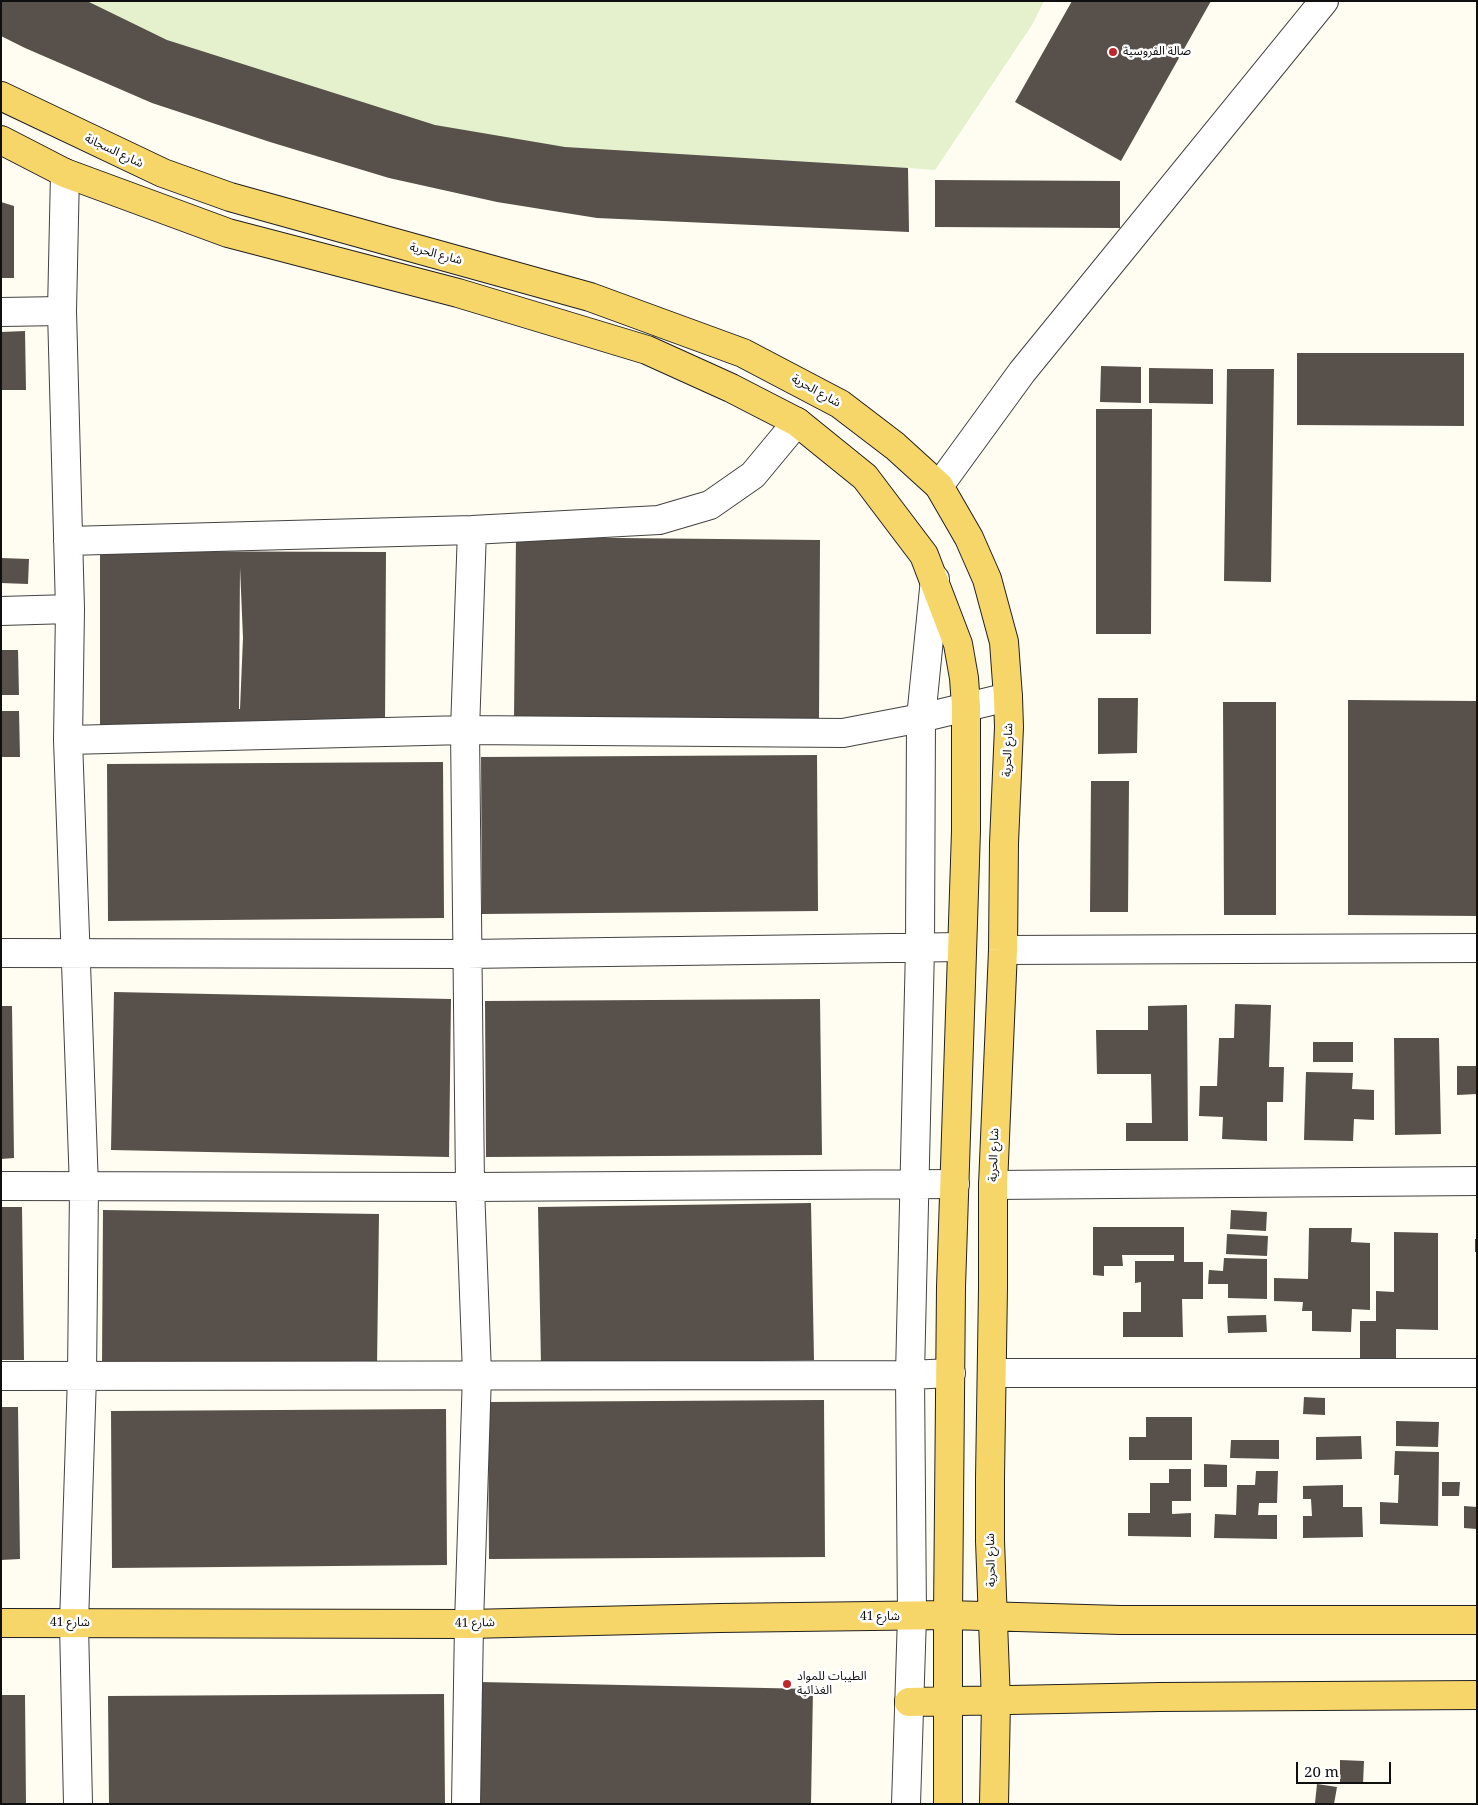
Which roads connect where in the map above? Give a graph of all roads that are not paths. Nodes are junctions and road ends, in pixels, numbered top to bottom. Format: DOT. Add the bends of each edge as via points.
graph roads {
  1 [pos="1324,1"];
  2 [pos="1,96"];
  3 [pos="1,140"];
  4 [pos="65,173"];
  5 [pos="230,197"];
  6 [pos="62,311"];
  7 [pos="1,312"];
  8 [pos="797,422"];
  9 [pos="939,486"];
  10 [pos="472,530"];
  11 [pos="68,541"];
  12 [pos="935,579"];
  13 [pos="70,610"];
  14 [pos="1,611"];
  15 [pos="1008,697"];
  16 [pos="966,706"];
  17 [pos="922,718"];
  18 [pos="466,730"];
  19 [pos="68,740"];
  20 [pos="920,947"];
  21 [pos="962,947"];
  22 [pos="1477,948"];
  23 [pos="1003,950"];
  24 [pos="1,954"];
  25 [pos="74,954"];
  26 [pos="467,954"];
  27 [pos="1477,1181"];
  28 [pos="955,1184"];
  29 [pos="993,1185"];
  30 [pos="1,1186"];
  31 [pos="84,1186"];
  32 [pos="914,1186"];
  33 [pos="470,1187"];
  34 [pos="992,1372"];
  35 [pos="950,1373"];
  36 [pos="1477,1373"];
  37 [pos="477,1374"];
  38 [pos="910,1375"];
  39 [pos="1,1376"];
  40 [pos="82,1376"];
  41 [pos="948,1615"];
  42 [pos="912,1616"];
  43 [pos="992,1618"];
  44 [pos="1477,1620"];
  45 [pos="1,1623"];
  46 [pos="74,1624"];
  47 [pos="469,1624"];
  48 [pos="1477,1695"];
  49 [pos="909,1702"];
  50 [pos="949,1702"];
  51 [pos="996,1702"];
  52 [pos="78,1804"];
  53 [pos="466,1804"];
  54 [pos="906,1804"];
  55 [pos="948,1804"];
  56 [pos="994,1804"];
  1 -- 9 [label="street" via="1022,372"];
  2 -- 5 [label="main road, شارع السجانة" via="163,173"];
  3 -- 4 [label="main road"];
  4 -- 6 [label="street"];
  4 -- 8 [label="main road" via="228,233 458,293 647,350"];
  5 -- 9 [label="main road, شارع الحرية" via="590,297 743,353 840,404 895,446"];
  6 -- 7 [label="street"];
  6 -- 11 [label="street"];
  8 -- 10 [label="street" via="753,475 710,506 659,520"];
  8 -- 12 [label="main road" via="865,477 924,555"];
  9 -- 15 [label="main road, شارع الحرية" via="969,538 987,579 1004,642"];
  10 -- 11 [label="street"];
  10 -- 18 [label="street"];
  11 -- 13 [label="street"];
  12 -- 16 [label="main road" via="958,644"];
  12 -- 17 [label="street"];
  13 -- 14 [label="street"];
  13 -- 19 [label="street"];
  15 -- 16 [label="street"];
  15 -- 23 [label="main road, شارع الحرية"];
  16 -- 17 [label="street"];
  16 -- 21 [label="main road"];
  17 -- 18 [label="street" via="842,733"];
  17 -- 20 [label="street"];
  18 -- 19 [label="street"];
  18 -- 26 [label="street"];
  19 -- 25 [label="street"];
  20 -- 21 [label="street"];
  20 -- 26 [label="street"];
  20 -- 32 [label="street"];
  21 -- 28 [label="main road"];
  22 -- 23 [label="street"];
  23 -- 29 [label="main road, شارع الحرية"];
  24 -- 25 [label="street"];
  25 -- 26 [label="street"];
  25 -- 31 [label="street"];
  26 -- 33 [label="street"];
  27 -- 29 [label="street"];
  28 -- 32 [label="street"];
  28 -- 35 [label="main road"];
  29 -- 34 [label="main road, شارع الحرية"];
  30 -- 31 [label="street"];
  31 -- 33 [label="street"];
  31 -- 40 [label="street"];
  32 -- 33 [label="street"];
  32 -- 38 [label="street"];
  33 -- 37 [label="street"];
  34 -- 36 [label="street"];
  34 -- 43 [label="main road, شارع الحرية"];
  35 -- 38 [label="street"];
  35 -- 41 [label="main road"];
  37 -- 38 [label="street"];
  37 -- 40 [label="street"];
  37 -- 47 [label="street"];
  38 -- 42 [label="street"];
  39 -- 40 [label="street"];
  40 -- 46 [label="street"];
  41 -- 42 [label="main road, شارع 41"];
  41 -- 43 [label="main road, شارع 41"];
  41 -- 50 [label="main road"];
  42 -- 47 [label="main road, شارع 41"];
  42 -- 49 [label="street"];
  43 -- 44 [label="main road, شارع 41"];
  43 -- 51 [label="main road, شارع الحرية"];
  45 -- 46 [label="main road, شارع 41"];
  46 -- 47 [label="main road, شارع 41"];
  46 -- 52 [label="street"];
  47 -- 53 [label="street"];
  48 -- 51 [label="main road" via="1160,1697"];
  49 -- 50 [label="main road"];
  49 -- 54 [label="street"];
  50 -- 51 [label="main road"];
  50 -- 55 [label="main road"];
  51 -- 56 [label="main road, شارع الحرية"];
}
